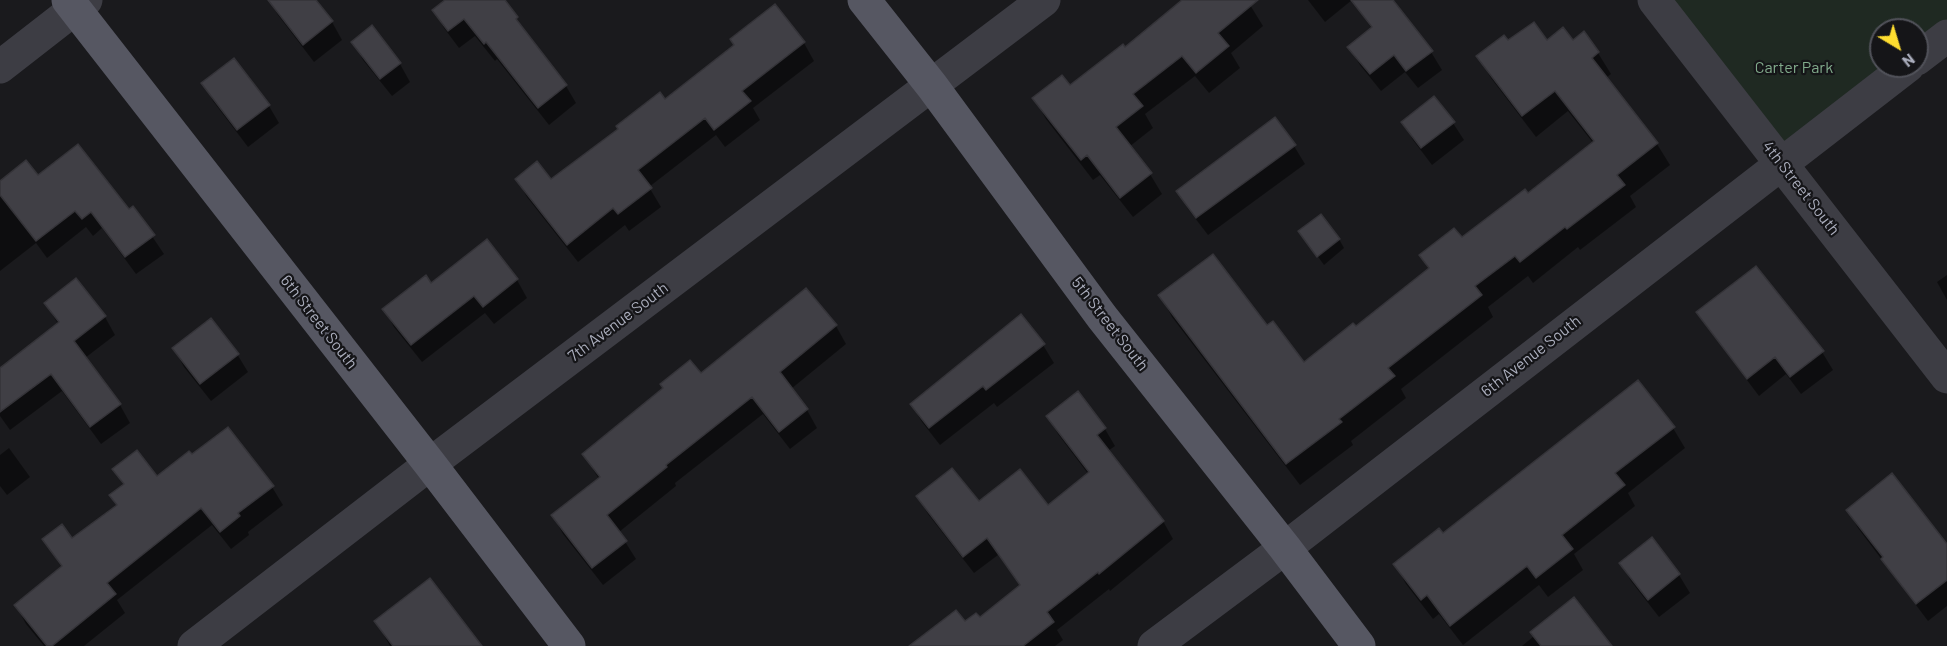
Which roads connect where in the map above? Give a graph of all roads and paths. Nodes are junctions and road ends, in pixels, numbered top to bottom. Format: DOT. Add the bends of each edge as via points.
graph roads {
  1 [pos="864,0"];
  2 [pos="1044,0"];
  3 [pos="1654,0"];
  4 [pos="76,3"];
  5 [pos="1947,36"];
  6 [pos="1929,50"];
  7 [pos="0,67"];
  8 [pos="1892,78"];
  9 [pos="932,86"];
  10 [pos="1781,163"];
  11 [pos="1947,377"];
  12 [pos="430,464"];
  13 [pos="1285,548"];
  14 [pos="195,646"];
  15 [pos="569,646"];
  16 [pos="1154,646"];
  17 [pos="1359,646"];
  1 -- 9 [label="main road, 5th Street South"];
  2 -- 9 [label="street, 7th Avenue South"];
  3 -- 10 [label="street, 4th Street South"];
  4 -- 7 [label="street"];
  4 -- 12 [label="main road, 6th Street South"];
  5 -- 6 [label="street"];
  8 -- 10 [label="street, 6th Avenue South"];
  9 -- 12 [label="street, 7th Avenue South"];
  9 -- 13 [label="main road, 5th Street South" via="1102,317"];
  10 -- 11 [label="street, 4th Street South"];
  10 -- 13 [label="street, 6th Avenue South"];
  12 -- 14 [label="street, 7th Avenue South"];
  12 -- 15 [label="main road, 6th Street South"];
  13 -- 16 [label="street, 6th Avenue South"];
  13 -- 17 [label="main road, 5th Street South"];
}
